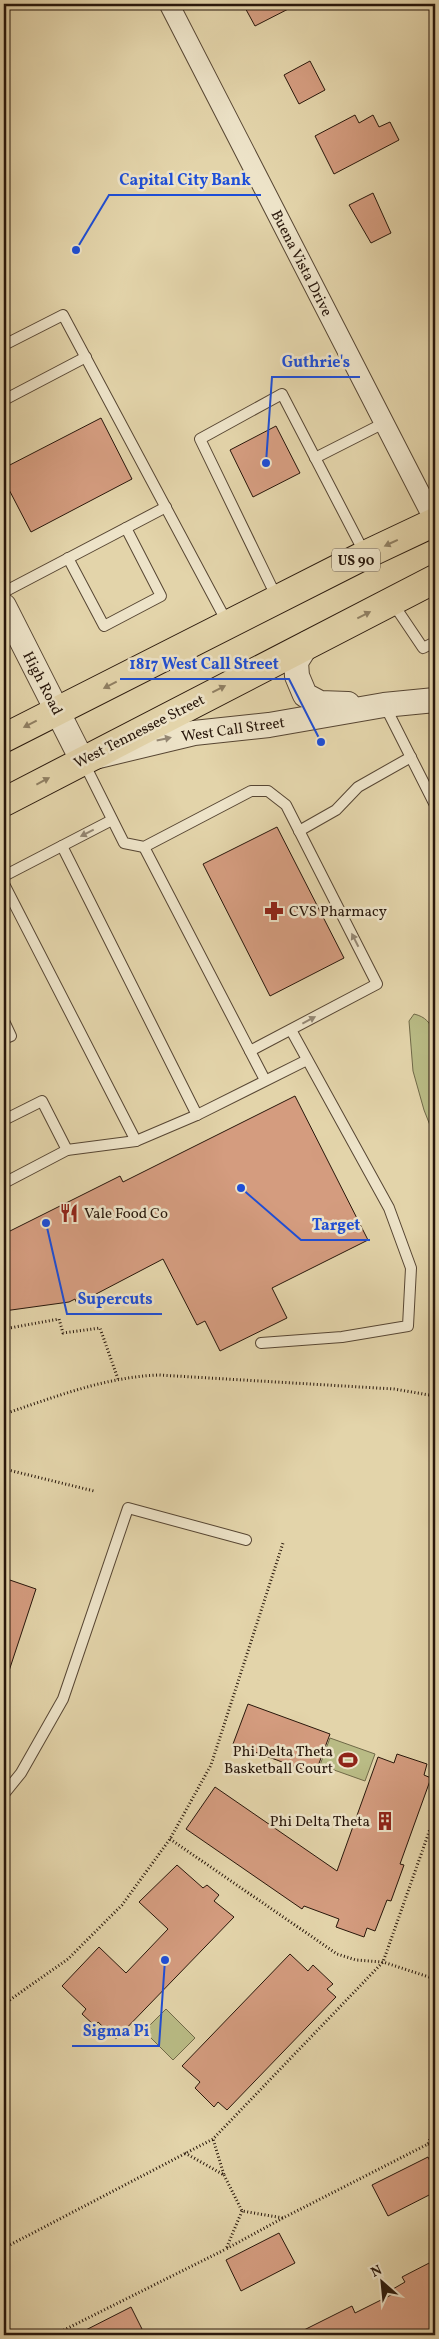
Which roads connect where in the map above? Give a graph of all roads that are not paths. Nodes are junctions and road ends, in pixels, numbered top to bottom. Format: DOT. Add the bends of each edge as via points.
graph roads {
  1 [pos="169,4"];
  2 [pos="4,345"];
  3 [pos="86,357"];
  4 [pos="4,400"];
  5 [pos="384,423"];
  6 [pos="315,458"];
  7 [pos="166,507"];
  8 [pos="435,522"];
  9 [pos="126,528"];
  10 [pos="365,555"];
  11 [pos="68,558"];
  12 [pos="435,579"];
  13 [pos="4,592"];
  14 [pos="278,600"];
  15 [pos="391,601"];
  16 [pos="4,606"];
  17 [pos="228,625"];
  18 [pos="435,642"];
  19 [pos="308,644"];
  20 [pos="435,700"];
  21 [pos="384,705"];
  22 [pos="57,711"];
  23 [pos="4,738"];
  24 [pos="411,757"];
  25 [pos="82,760"];
  26 [pos="4,802"];
  27 [pos="435,805"];
  28 [pos="112,820"];
  29 [pos="299,831"];
  30 [pos="62,846"];
  31 [pos="144,847"];
  32 [pos="4,876"];
  33 [pos="4,884"];
  34 [pos="4,1022"];
  35 [pos="291,1030"];
  36 [pos="4,1040"];
  37 [pos="250,1052"];
  38 [pos="307,1060"];
  39 [pos="265,1080"];
  40 [pos="197,1115"];
  41 [pos="4,1120"];
  42 [pos="136,1141"];
  43 [pos="67,1150"];
  44 [pos="4,1183"];
  45 [pos="261,1343"];
  46 [pos="246,1540"];
  47 [pos="4,1794"];
  1 -- 5 [label="street, Buena Vista Drive"];
  2 -- 3 [label="lane" via="63,315"];
  3 -- 4 [label="lane"];
  3 -- 7 [label="lane"];
  5 -- 6 [label="lane"];
  5 -- 8 [label="street, Buena Vista Drive"];
  6 -- 10 [label="lane"];
  6 -- 14 [label="lane" via="282,394 200,439"];
  7 -- 9 [label="lane"];
  7 -- 17 [label="lane"];
  8 -- 10 [label="main road, US 90, one-way"];
  9 -- 11 [label="lane"];
  9 -- 11 [label="lane" via="161,596 104,626"];
  10 -- 14 [label="main road, US 90"];
  11 -- 13 [label="lane"];
  12 -- 15 [label="main road, West Tennessee Street"];
  14 -- 17 [label="main road, US 90"];
  15 -- 18 [label="lane" via="423,648"];
  19 -- 15 [label="main road, West Tennessee Street, one-way"];
  16 -- 22 [label="street, High Road"];
  17 -- 22 [label="main road, US 90, one-way"];
  19 -- 21 [label="street, West Call Street" via="296,662 297,676 305,695 320,703"];
  25 -- 19 [label="main road, West Tennessee Street, one-way"];
  20 -- 21 [label="street, West Call Street"];
  21 -- 24 [label="lane"];
  25 -- 21 [label="street, West Call Street, one-way" via="194,733 302,720"];
  22 -- 23 [label="main road, US 90, one-way"];
  22 -- 25 [label="street, High Road"];
  24 -- 27 [label="lane"];
  24 -- 29 [label="lane" via="358,787 336,810"];
  26 -- 25 [label="main road, West Tennessee Street, one-way"];
  25 -- 28 [label="lane"];
  28 -- 30 [label="lane, one-way"];
  28 -- 31 [label="lane" via="124,843"];
  29 -- 31 [label="lane" via="286,805 268,791 251,791"];
  35 -- 29 [label="lane, one-way" via="377,984"];
  30 -- 32 [label="lane"];
  30 -- 40 [label="lane"];
  31 -- 37 [label="lane"];
  33 -- 42 [label="lane"];
  34 -- 36 [label="lane" via="11,1036"];
  35 -- 37 [label="lane"];
  35 -- 38 [label="lane"];
  37 -- 39 [label="lane"];
  38 -- 39 [label="lane"];
  38 -- 45 [label="lane" via="389,1208 411,1268 408,1326 342,1337"];
  39 -- 40 [label="lane"];
  40 -- 42 [label="lane"];
  41 -- 43 [label="lane" via="42,1100"];
  42 -- 43 [label="lane"];
  43 -- 44 [label="lane"];
  46 -- 47 [label="lane" via="128,1508 63,1699 22,1773"];
}
